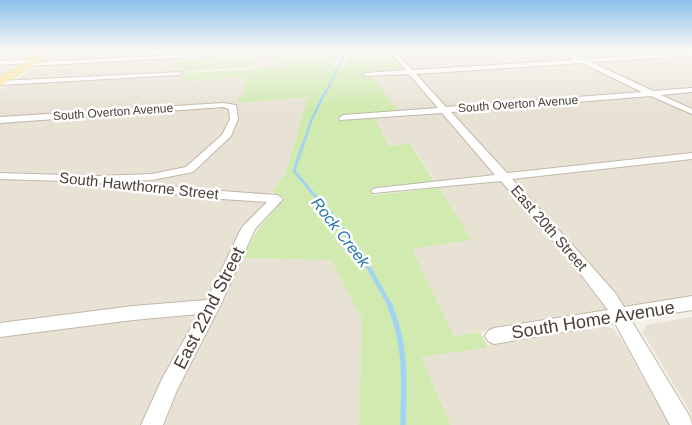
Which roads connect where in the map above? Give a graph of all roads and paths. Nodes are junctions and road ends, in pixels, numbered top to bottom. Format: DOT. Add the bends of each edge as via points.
graph roads {
  1 [pos="21,70"];
  2 [pos="444,70"];
  3 [pos="602,70"];
  4 [pos="410,72"];
  5 [pos="179,73"];
  6 [pos="366,75"];
  7 [pos="0,83"];
  8 [pos="692,90"];
  9 [pos="652,94"];
  10 [pos="445,110"];
  11 [pos="692,112"];
  12 [pos="344,118"];
  13 [pos="0,120"];
  14 [pos="692,156"];
  15 [pos="0,176"];
  16 [pos="504,176"];
  17 [pos="97,179"];
  18 [pos="377,191"];
  19 [pos="277,199"];
  20 [pos="692,303"];
  21 [pos="212,306"];
  22 [pos="618,316"];
  23 [pos="0,330"];
  24 [pos="494,336"];
  25 [pos="152,425"];
  26 [pos="682,425"];
  1 -- 7 [label="main road"];
  2 -- 4 [label="street"];
  3 -- 9 [label="street"];
  4 -- 6 [label="street"];
  4 -- 10 [label="street, East 20th Street"];
  5 -- 7 [label="street"];
  8 -- 9 [label="street, South Overton Avenue"];
  9 -- 10 [label="street, South Overton Avenue"];
  9 -- 11 [label="street"];
  10 -- 12 [label="street, South Overton Avenue"];
  10 -- 16 [label="street, East 20th Street"];
  13 -- 17 [label="street, South Overton Avenue" via="232,107 232,128 189,170 152,177"];
  14 -- 16 [label="street"];
  15 -- 17 [label="street, South Hawthorne Street"];
  16 -- 18 [label="street"];
  16 -- 22 [label="street, East 20th Street" via="610,299"];
  17 -- 19 [label="street, South Hawthorne Street" via="183,192"];
  19 -- 21 [label="street, East 22nd Street" via="249,227"];
  20 -- 22 [label="street, South Home Avenue"];
  21 -- 23 [label="street" via="133,312"];
  21 -- 25 [label="street, East 22nd Street"];
  22 -- 24 [label="street, South Home Avenue"];
  22 -- 26 [label="street, East 20th Street"];
}
